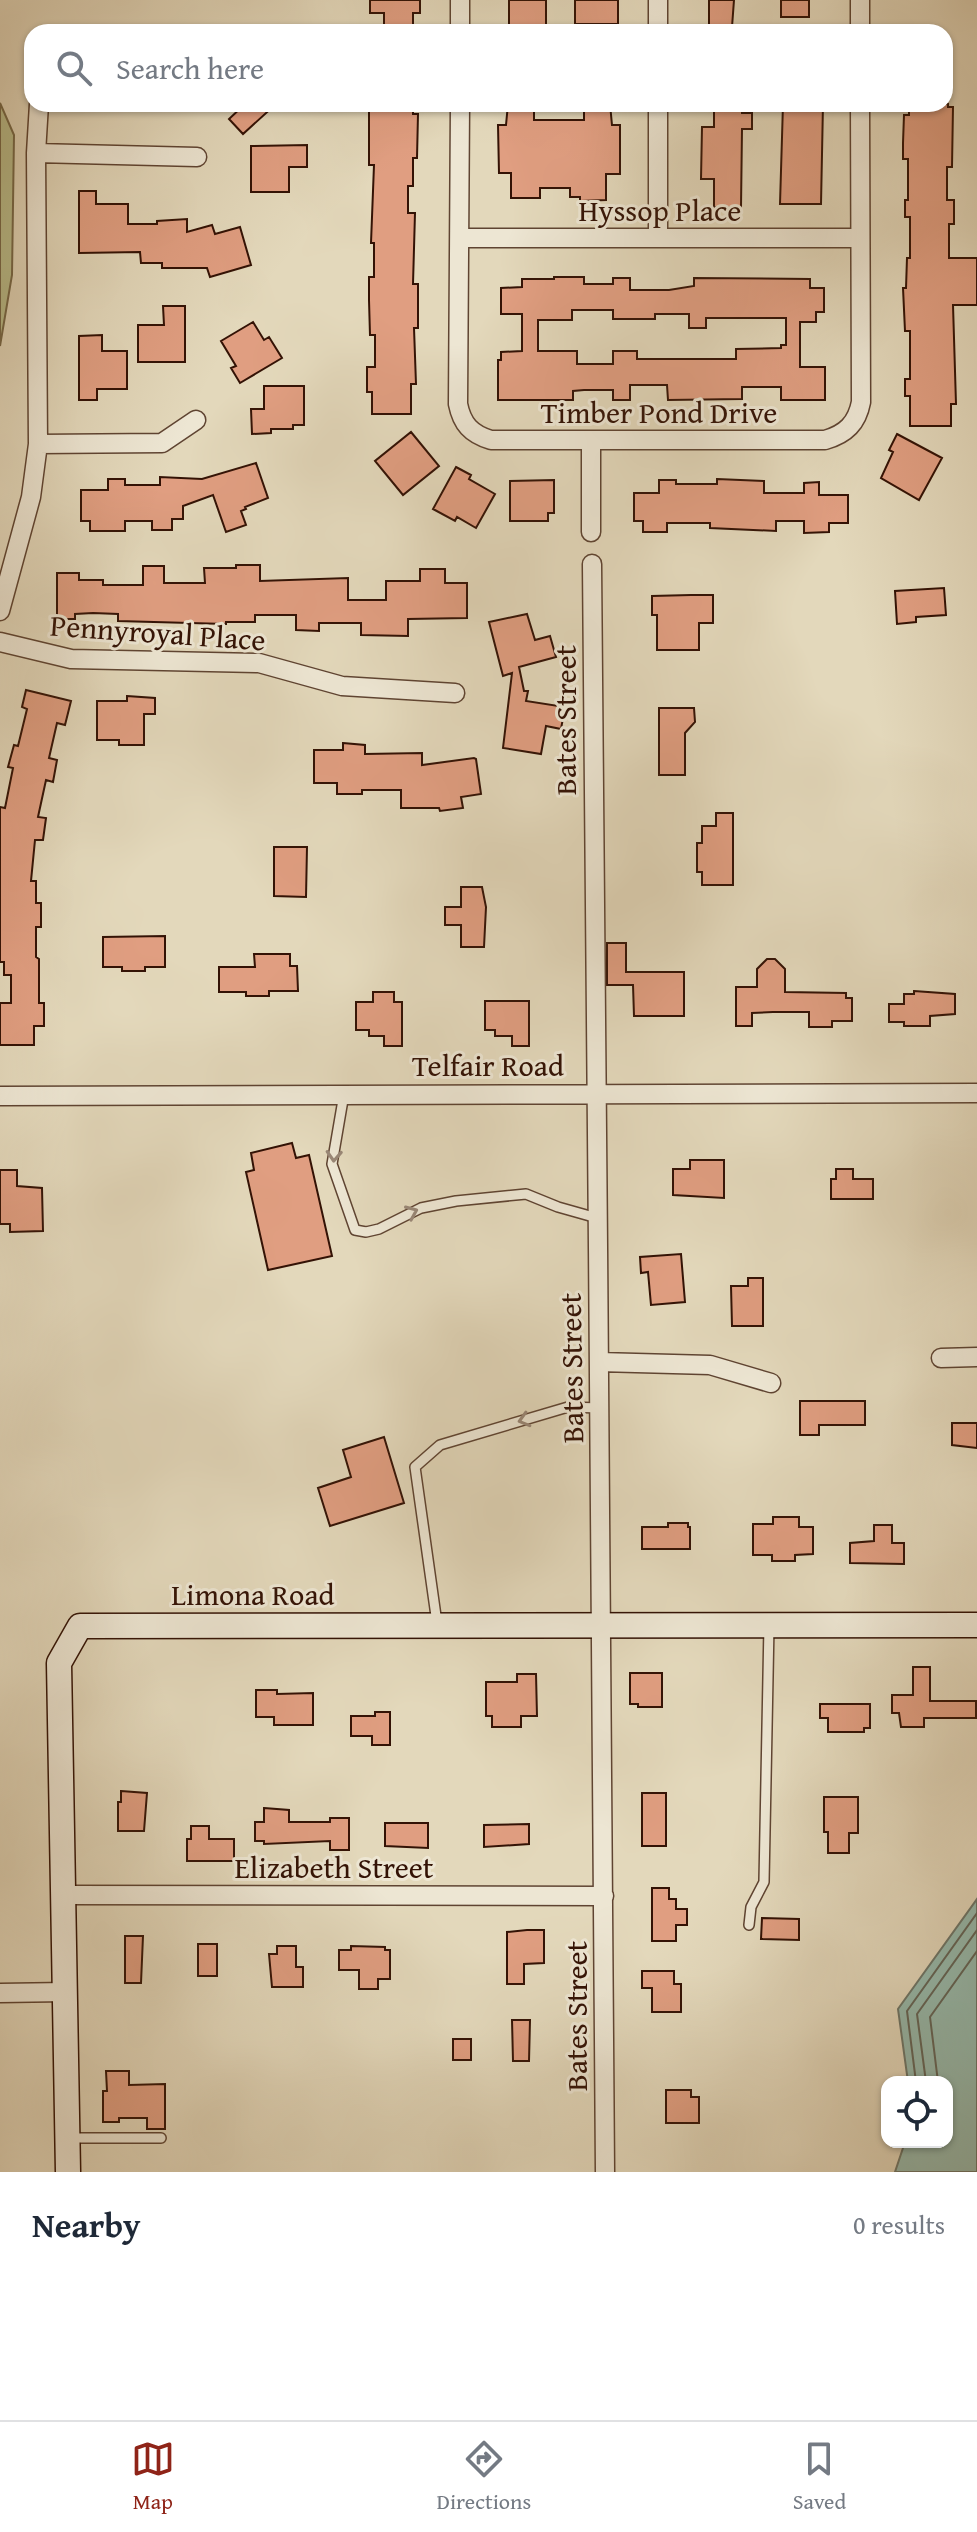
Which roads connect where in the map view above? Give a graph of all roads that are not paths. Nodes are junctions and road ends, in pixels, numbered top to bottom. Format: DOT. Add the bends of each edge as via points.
graph roads {
  1 [pos="460,0"];
  2 [pos="658,0"];
  3 [pos="860,0"];
  4 [pos="460,24"];
  5 [pos="658,24"];
  6 [pos="860,24"];
  7 [pos="39,112"];
  8 [pos="460,112"];
  9 [pos="658,112"];
  10 [pos="860,112"];
  11 [pos="36,153"];
  12 [pos="197,157"];
  13 [pos="460,238"];
  14 [pos="658,238"];
  15 [pos="859,238"];
  16 [pos="196,420"];
  17 [pos="591,441"];
  18 [pos="38,444"];
  19 [pos="591,532"];
  20 [pos="592,564"];
  21 [pos="0,611"];
  22 [pos="0,642"];
  23 [pos="455,693"];
  24 [pos="596,1092"];
  25 [pos="977,1093"];
  26 [pos="344,1094"];
  27 [pos="0,1096"];
  28 [pos="597,1218"];
  29 [pos="977,1357"];
  30 [pos="941,1358"];
  31 [pos="599,1362"];
  32 [pos="771,1383"];
  33 [pos="600,1408"];
  34 [pos="769,1625"];
  35 [pos="977,1625"];
  36 [pos="438,1627"];
  37 [pos="604,1627"];
  38 [pos="65,1895"];
  39 [pos="604,1896"];
  40 [pos="749,1925"];
  41 [pos="66,1992"];
  42 [pos="0,1993"];
  43 [pos="68,2138"];
  44 [pos="161,2138"];
  45 [pos="68,2172"];
  46 [pos="605,2172"];
  1 -- 4 [label="street"];
  2 -- 5 [label="street"];
  3 -- 6 [label="street"];
  7 -- 11 [label="street"];
  8 -- 13 [label="street, Timber Pond Drive"];
  9 -- 14 [label="street"];
  10 -- 15 [label="street, Timber Pond Drive"];
  11 -- 12 [label="street"];
  11 -- 18 [label="street"];
  13 -- 14 [label="street, Hyssop Place"];
  13 -- 17 [label="street, Timber Pond Drive" via="458,404 468,429 491,440"];
  14 -- 15 [label="street, Hyssop Place"];
  15 -- 17 [label="street, Timber Pond Drive" via="861,402 850,427 825,440"];
  16 -- 18 [label="street" via="162,443"];
  17 -- 19 [label="street"];
  18 -- 21 [label="street" via="31,497"];
  20 -- 24 [label="street, Bates Street"];
  22 -- 23 [label="street, Pennyroyal Place" via="71,659 259,663 342,686"];
  24 -- 25 [label="street, Telfair Road"];
  24 -- 26 [label="street, Telfair Road"];
  24 -- 28 [label="street, Bates Street"];
  26 -- 27 [label="street, Telfair Road"];
  26 -- 28 [label="lane, one-way" via="332,1164 355,1230 379,1229 421,1208 526,1194"];
  28 -- 31 [label="street, Bates Street"];
  29 -- 30 [label="street"];
  31 -- 32 [label="street" via="710,1365"];
  31 -- 33 [label="street, Bates Street"];
  33 -- 36 [label="lane, one-way" via="568,1407 440,1445 415,1467"];
  33 -- 37 [label="street, Bates Street"];
  34 -- 35 [label="street, Limona Road"];
  34 -- 37 [label="street, Limona Road"];
  34 -- 40 [label="lane" via="764,1882 751,1907"];
  36 -- 37 [label="street, Limona Road"];
  36 -- 38 [label="street, Limona Road" via="80,1626 59,1663"];
  37 -- 39 [label="street, Bates Street"];
  38 -- 39 [label="street, Elizabeth Street"];
  38 -- 41 [label="street, Limona Road"];
  39 -- 46 [label="street, Bates Street"];
  41 -- 42 [label="street"];
  41 -- 43 [label="street, Limona Road"];
  43 -- 44 [label="lane"];
  43 -- 45 [label="street, Limona Road"];
}
